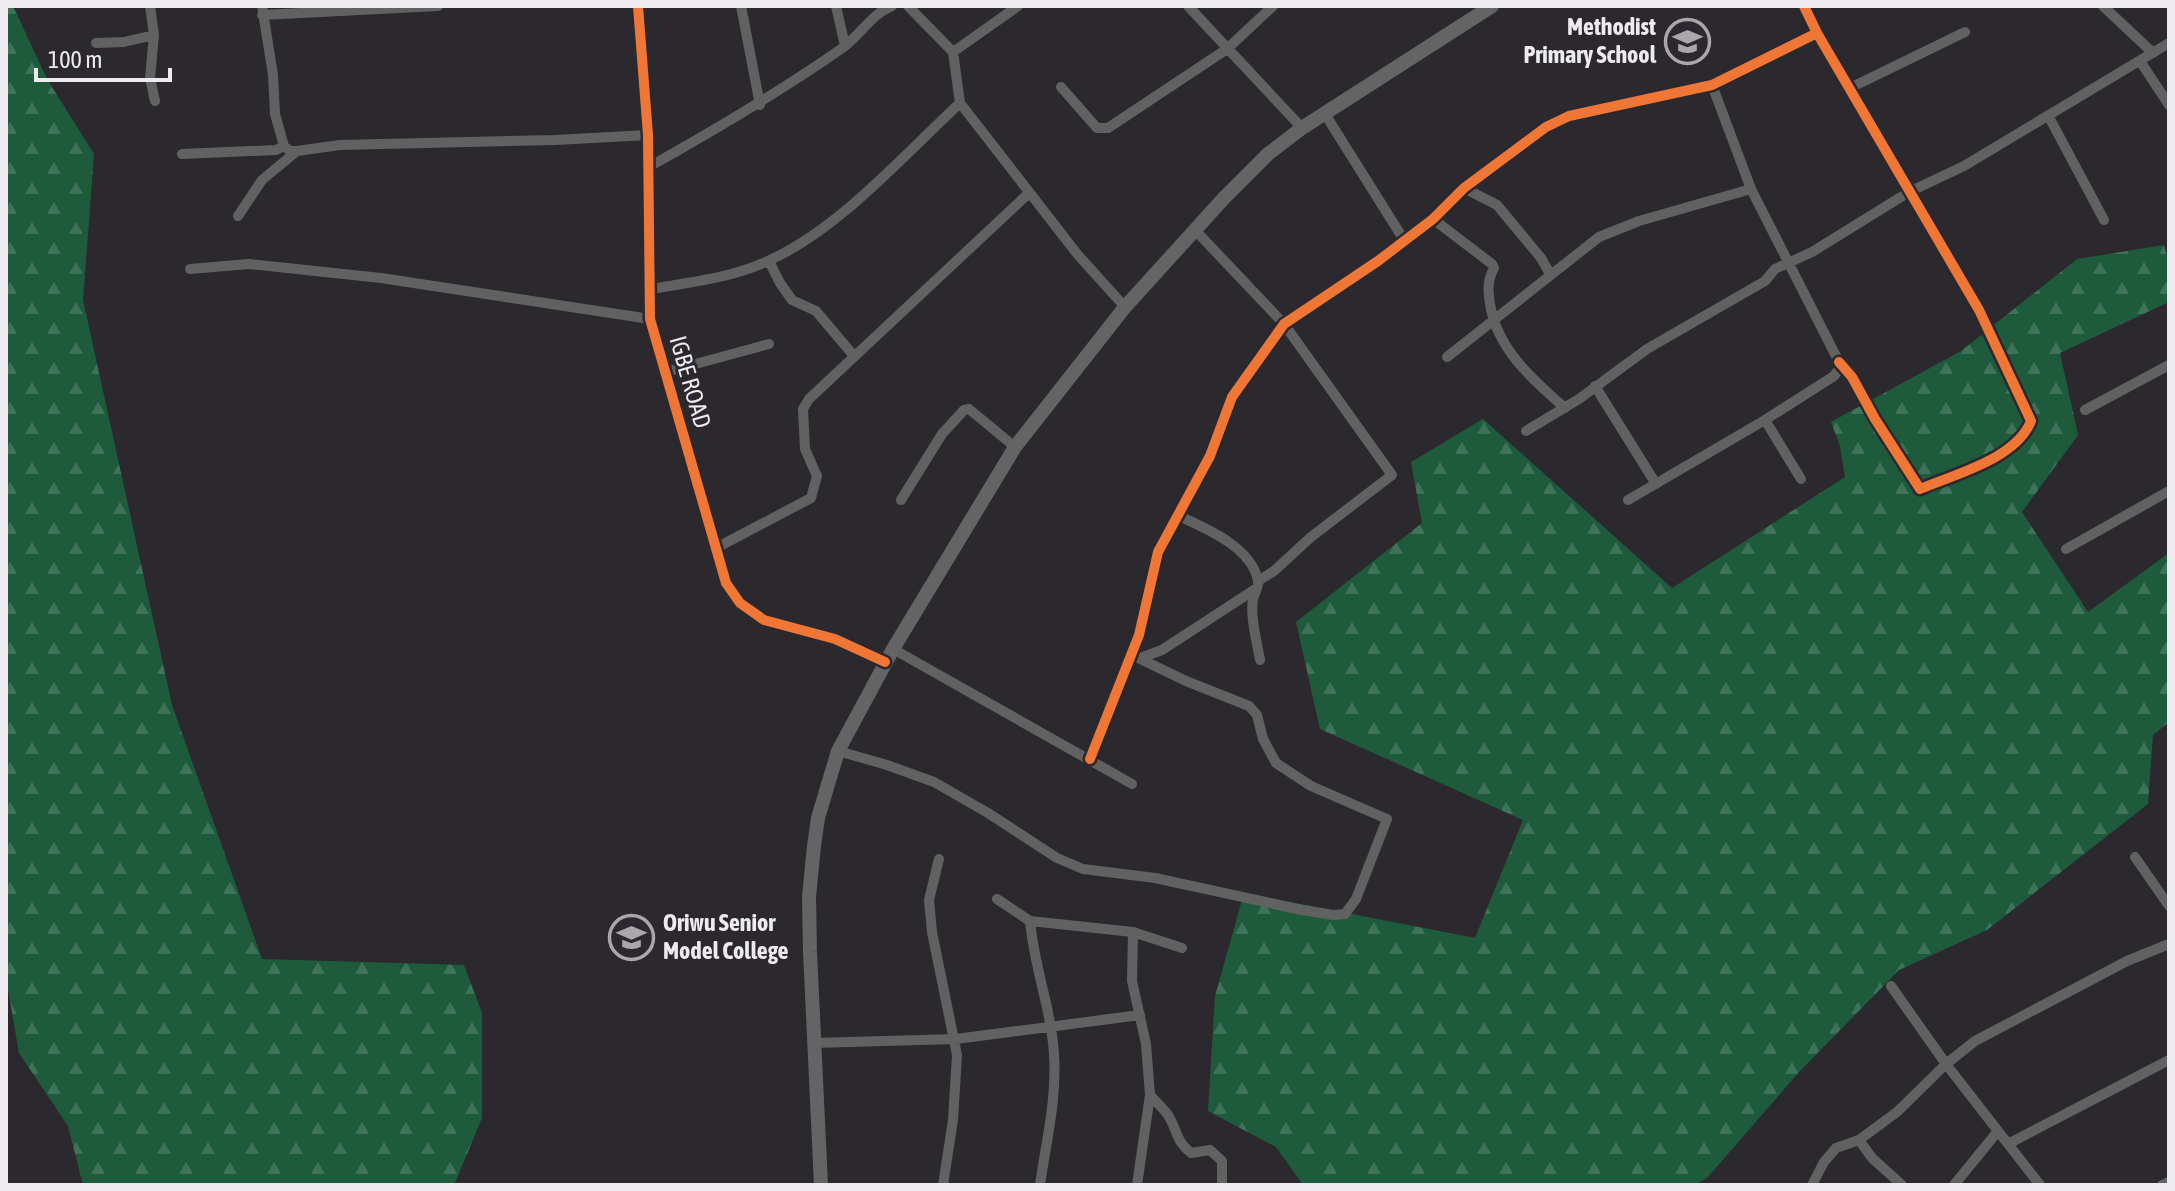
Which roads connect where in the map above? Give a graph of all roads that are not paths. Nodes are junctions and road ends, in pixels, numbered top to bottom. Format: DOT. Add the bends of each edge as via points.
graph roads {
  1 [pos="150,6"];
  2 [pos="438,6"];
  3 [pos="638,6"];
  4 [pos="741,6"];
  5 [pos="836,6"];
  6 [pos="892,6"];
  7 [pos="908,6"];
  8 [pos="1018,6"];
  9 [pos="1188,6"];
  10 [pos="1273,6"];
  11 [pos="1492,6"];
  12 [pos="1804,6"];
  13 [pos="2106,6"];
  14 [pos="262,11"];
  15 [pos="1965,32"];
  16 [pos="1817,33"];
  17 [pos="154,35"];
  18 [pos="96,43"];
  19 [pos="2169,43"];
  20 [pos="845,46"];
  21 [pos="1227,49"];
  22 [pos="953,52"];
  23 [pos="2153,53"];
  24 [pos="2140,61"];
  25 [pos="1712,85"];
  26 [pos="1061,87"];
  27 [pos="1850,88"];
  28 [pos="155,101"];
  29 [pos="960,103"];
  30 [pos="760,105"];
  31 [pos="2169,105"];
  32 [pos="1325,114"];
  33 [pos="2049,117"];
  34 [pos="1302,128"];
  35 [pos="648,135"];
  36 [pos="284,146"];
  37 [pos="297,151"];
  38 [pos="182,154"];
  39 [pos="647,168"];
  40 [pos="1464,188"];
  41 [pos="1751,189"];
  42 [pos="1909,192"];
  43 [pos="1029,193"];
  44 [pos="238,216"];
  45 [pos="1433,219"];
  46 [pos="2104,220"];
  47 [pos="1195,230"];
  48 [pos="1404,240"];
  49 [pos="769,261"];
  50 [pos="1788,264"];
  51 [pos="190,269"];
  52 [pos="1550,274"];
  53 [pos="651,289"];
  54 [pos="1125,307"];
  55 [pos="650,319"];
  56 [pos="1493,322"];
  57 [pos="1284,324"];
  58 [pos="769,344"];
  59 [pos="854,356"];
  60 [pos="1447,357"];
  61 [pos="1839,362"];
  62 [pos="2169,365"];
  63 [pos="666,372"];
  64 [pos="1595,386"];
  65 [pos="1565,408"];
  66 [pos="2085,410"];
  67 [pos="1765,420"];
  68 [pos="1526,431"];
  69 [pos="1015,447"];
  70 [pos="1801,479"];
  71 [pos="1656,484"];
  72 [pos="2169,491"];
  73 [pos="901,500"];
  74 [pos="1628,500"];
  75 [pos="1179,516"];
  76 [pos="716,548"];
  77 [pos="2066,549"];
  78 [pos="1258,584"];
  79 [pos="889,655"];
  80 [pos="1136,657"];
  81 [pos="1260,660"];
  82 [pos="838,751"];
  83 [pos="1090,759"];
  84 [pos="1132,784"];
  85 [pos="2135,857"];
  86 [pos="939,859"];
  87 [pos="997,899"];
  88 [pos="2169,906"];
  89 [pos="1030,921"];
  90 [pos="1133,932"];
  91 [pos="2169,944"];
  92 [pos="1182,948"];
  93 [pos="1891,986"];
  94 [pos="1140,1015"];
  95 [pos="1050,1026"];
  96 [pos="956,1039"];
  97 [pos="813,1043"];
  98 [pos="2169,1060"];
  99 [pos="1946,1064"];
  100 [pos="1150,1095"];
  101 [pos="1998,1131"];
  102 [pos="1859,1140"];
  103 [pos="2008,1144"];
  104 [pos="2169,1182"];
  105 [pos="821,1185"];
  106 [pos="943,1185"];
  107 [pos="1040,1185"];
  108 [pos="1137,1185"];
  109 [pos="1222,1185"];
  110 [pos="1812,1185"];
  111 [pos="1902,1185"];
  112 [pos="1954,1185"];
  113 [pos="2040,1185"];
  114 [pos="2162,1185"];
  1 -- 17 [label="street"];
  2 -- 14 [label="street"];
  3 -- 35 [label="main road, IGBE ROAD"];
  4 -- 30 [label="street"];
  5 -- 20 [label="street"];
  6 -- 20 [label="street"];
  7 -- 22 [label="street"];
  8 -- 22 [label="street"];
  9 -- 21 [label="street"];
  10 -- 21 [label="street"];
  11 -- 32 [label="main road"];
  12 -- 16 [label="street"];
  13 -- 23 [label="street"];
  14 -- 36 [label="street"];
  15 -- 27 [label="street"];
  16 -- 25 [label="street"];
  16 -- 27 [label="street"];
  17 -- 18 [label="street"];
  17 -- 28 [label="street" via="150,78"];
  19 -- 23 [label="street"];
  20 -- 30 [label="street"];
  21 -- 26 [label="street" via="1102,130"];
  21 -- 34 [label="street"];
  22 -- 29 [label="street"];
  23 -- 24 [label="street"];
  24 -- 31 [label="street"];
  24 -- 33 [label="street"];
  25 -- 40 [label="street" via="1569,116"];
  25 -- 41 [label="street"];
  27 -- 42 [label="street"];
  29 -- 43 [label="street"];
  29 -- 49 [label="street" via="849,208"];
  30 -- 39 [label="street"];
  32 -- 34 [label="main road"];
  32 -- 48 [label="street"];
  33 -- 42 [label="street"];
  33 -- 46 [label="street"];
  34 -- 47 [label="main road" via="1268,154"];
  35 -- 37 [label="street" via="340,145"];
  35 -- 39 [label="main road, IGBE ROAD"];
  36 -- 37 [label="street"];
  36 -- 38 [label="street"];
  37 -- 44 [label="street" via="262,180"];
  39 -- 53 [label="main road, IGBE ROAD"];
  40 -- 45 [label="street"];
  40 -- 52 [label="street" via="1497,205"];
  41 -- 50 [label="street"];
  41 -- 52 [label="street" via="1613,230"];
  42 -- 50 [label="street"];
  42 -- 61 [label="street" via="1979,310 2031,421 2028,430 2007,452 1920,489"];
  43 -- 54 [label="street"];
  43 -- 59 [label="street"];
  45 -- 48 [label="street"];
  45 -- 56 [label="street" via="1492,264 1488,281"];
  47 -- 54 [label="main road"];
  47 -- 57 [label="street"];
  48 -- 57 [label="street"];
  49 -- 53 [label="street" via="722,278"];
  49 -- 59 [label="street" via="792,300 816,311"];
  50 -- 61 [label="street"];
  50 -- 64 [label="street"];
  51 -- 55 [label="street" via="249,264 366,276"];
  52 -- 56 [label="street"];
  53 -- 55 [label="main road, IGBE ROAD"];
  54 -- 69 [label="main road"];
  55 -- 63 [label="main road, IGBE ROAD"];
  56 -- 60 [label="street"];
  56 -- 65 [label="street" via="1509,353"];
  57 -- 75 [label="street" via="1232,397"];
  57 -- 78 [label="street" via="1392,475"];
  58 -- 63 [label="street"];
  59 -- 76 [label="street" via="803,409 805,449 817,476 811,498"];
  61 -- 67 [label="street" via="1834,376"];
  62 -- 66 [label="street"];
  63 -- 76 [label="main road, IGBE ROAD"];
  64 -- 65 [label="street"];
  64 -- 71 [label="street"];
  65 -- 68 [label="street"];
  67 -- 70 [label="street"];
  67 -- 71 [label="street"];
  69 -- 73 [label="street" via="964,410 942,434"];
  69 -- 79 [label="main road"];
  71 -- 74 [label="street"];
  72 -- 77 [label="street"];
  75 -- 78 [label="street" via="1237,548"];
  75 -- 80 [label="street" via="1158,552"];
  76 -- 79 [label="main road, IGBE ROAD" via="726,583 752,614"];
  78 -- 80 [label="street" via="1162,650"];
  78 -- 81 [label="street" via="1253,600"];
  79 -- 82 [label="main road"];
  79 -- 83 [label="street"];
  80 -- 82 [label="street" via="1249,706 1276,763 1311,786 1387,819 1345,914 1083,869 934,782"];
  80 -- 83 [label="street"];
  82 -- 97 [label="main road" via="818,818 812,862"];
  83 -- 84 [label="street"];
  85 -- 88 [label="street"];
  86 -- 96 [label="street" via="929,900 932,932"];
  87 -- 89 [label="street"];
  89 -- 90 [label="street"];
  89 -- 95 [label="street"];
  90 -- 92 [label="street"];
  90 -- 94 [label="street" via="1132,981"];
  91 -- 99 [label="street" via="1975,1041"];
  93 -- 99 [label="street"];
  94 -- 95 [label="street"];
  94 -- 100 [label="street"];
  95 -- 96 [label="street"];
  95 -- 107 [label="street" via="1054,1093"];
  96 -- 97 [label="street"];
  96 -- 106 [label="street" via="956,1090"];
  97 -- 105 [label="main road"];
  98 -- 103 [label="street"];
  99 -- 101 [label="street"];
  99 -- 102 [label="street"];
  100 -- 108 [label="street"];
  100 -- 109 [label="street" via="1184,1148 1191,1153 1210,1150 1222,1161"];
  101 -- 103 [label="street"];
  101 -- 112 [label="street"];
  102 -- 110 [label="street" via="1836,1148"];
  102 -- 111 [label="street"];
  103 -- 113 [label="street"];
  104 -- 114 [label="street"];
}
